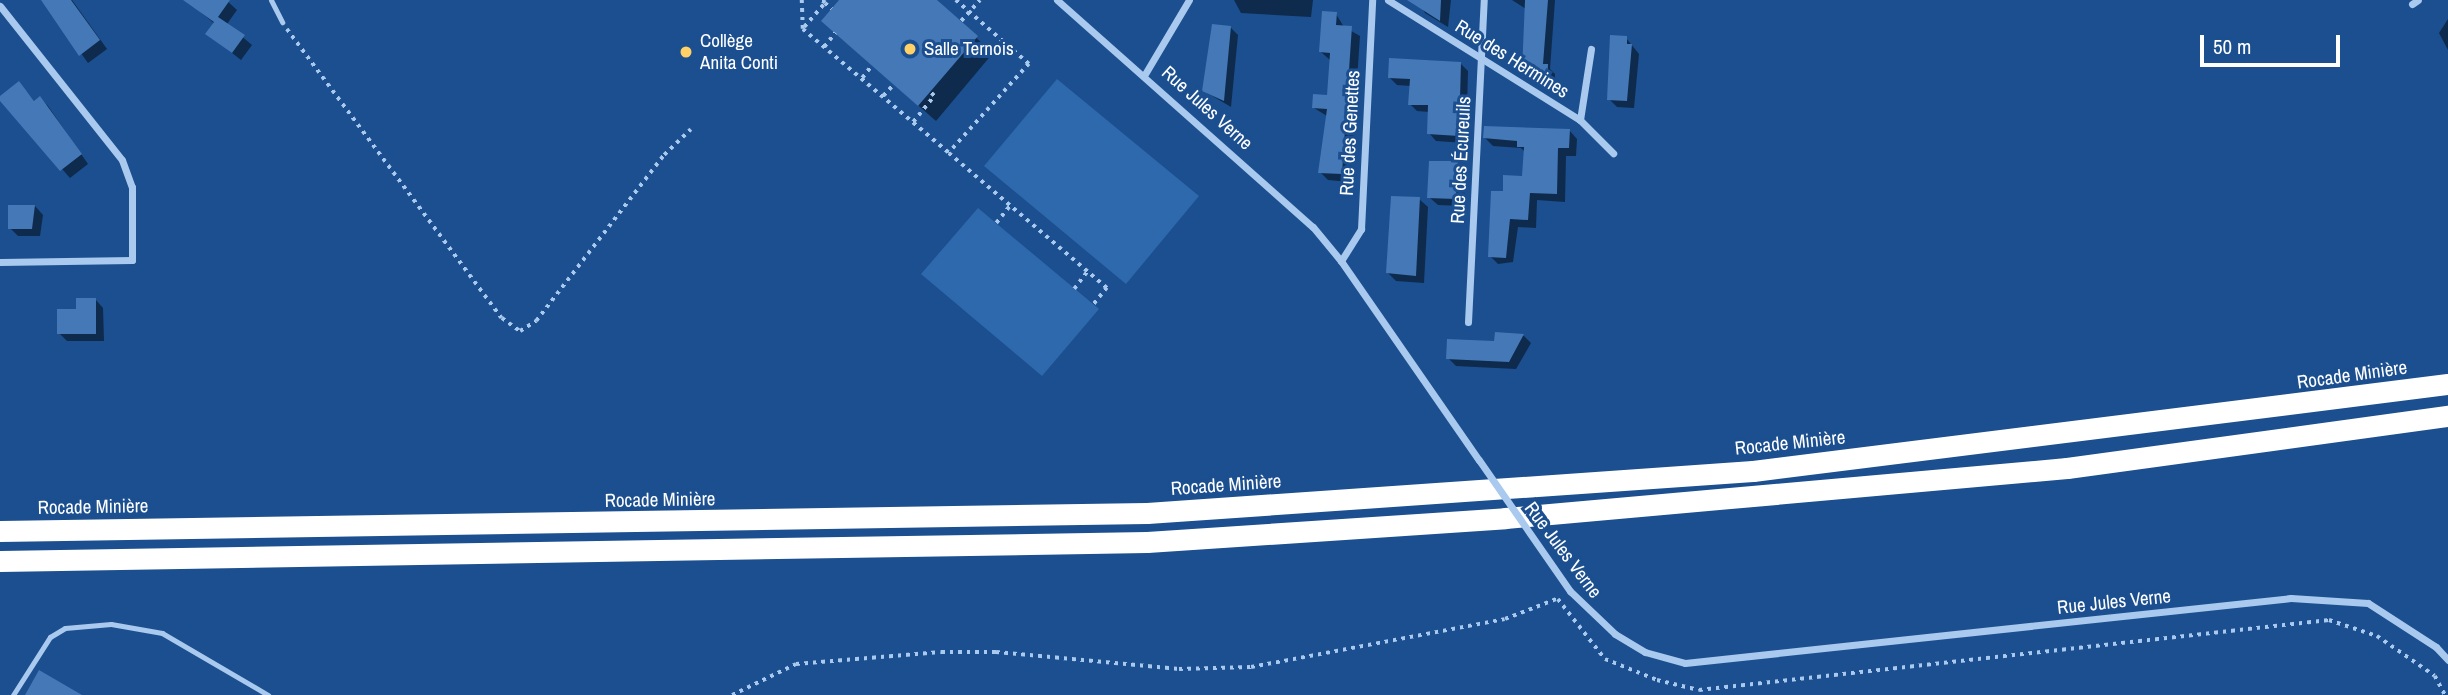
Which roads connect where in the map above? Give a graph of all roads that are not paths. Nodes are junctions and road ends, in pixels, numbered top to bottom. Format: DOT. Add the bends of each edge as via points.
graph roads {
  1 [pos="271,0"];
  2 [pos="1057,0"];
  3 [pos="1189,0"];
  4 [pos="1372,0"];
  5 [pos="1388,0"];
  6 [pos="1484,0"];
  7 [pos="0,6"];
  8 [pos="282,22"];
  9 [pos="1591,49"];
  10 [pos="1481,60"];
  11 [pos="1145,74"];
  12 [pos="1580,120"];
  13 [pos="1613,153"];
  14 [pos="1341,261"];
  15 [pos="0,262"];
  16 [pos="1468,322"];
  17 [pos="2448,384"];
  18 [pos="2448,416"];
  19 [pos="0,531"];
  20 [pos="0,561"];
  21 [pos="2448,660"];
  22 [pos="13,695"];
  23 [pos="268,695"];
  1 -- 8 [label="lane"];
  2 -- 11 [label="street, Rue Jules Verne"];
  3 -- 11 [label="street"];
  4 -- 14 [label="street, Rue des Genettes" via="1361,229"];
  5 -- 10 [label="street, Rue des Hermines"];
  6 -- 10 [label="street, Rue des Écureuils"];
  7 -- 15 [label="street" via="122,160 132,199 132,260"];
  9 -- 12 [label="street"];
  10 -- 12 [label="street, Rue des Hermines"];
  10 -- 16 [label="street, Rue des Écureuils"];
  11 -- 14 [label="street, Rue Jules Verne" via="1275,190"];
  12 -- 13 [label="street, Rue des Hermines"];
  14 -- 21 [label="street, Rue Jules Verne, bridge" via="1570,591 1615,634 1645,652 1685,663 2291,598 2368,603 2436,647"];
  17 -- 19 [label="highway, Rocade Minière" via="1753,471 1147,513"];
  18 -- 20 [label="highway" via="2067,468 1505,518 1147,542"];
  22 -- 23 [label="lane" via="50,636 65,628 111,624 162,634"];
}
